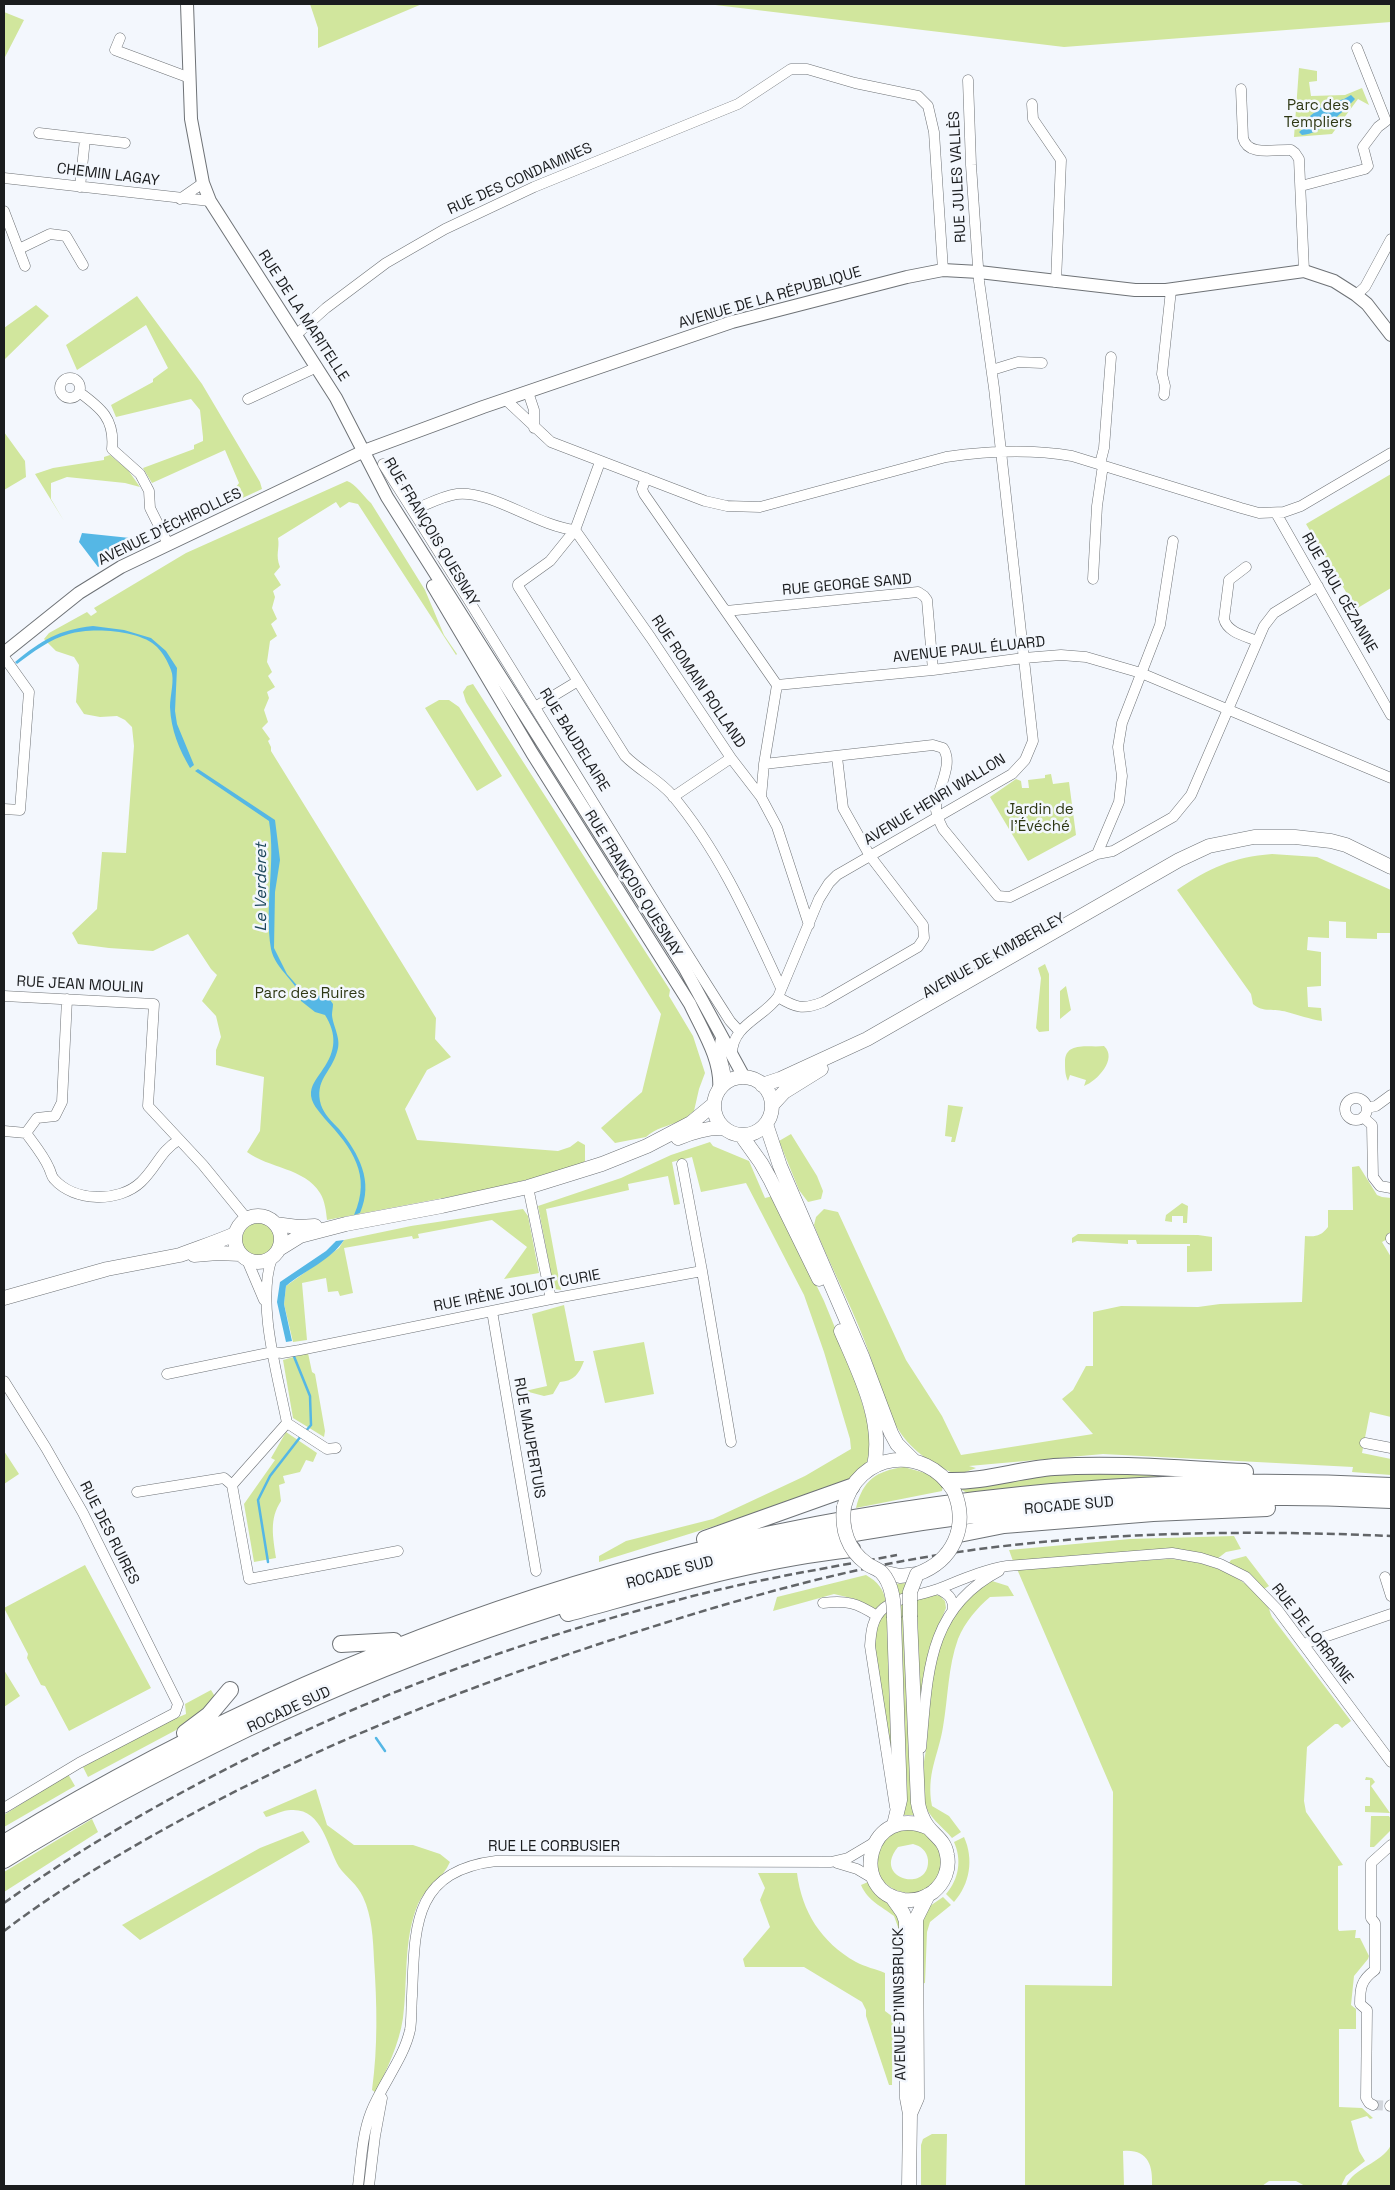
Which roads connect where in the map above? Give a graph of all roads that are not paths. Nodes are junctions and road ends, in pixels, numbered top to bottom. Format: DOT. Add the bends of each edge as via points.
graph roads {
  1 [pos="187,4"];
  2 [pos="120,38"];
  3 [pos="1357,48"];
  4 [pos="190,78"];
  5 [pos="968,80"];
  6 [pos="1241,89"];
  7 [pos="1032,104"];
  8 [pos="40,133"];
  9 [pos="84,139"];
  10 [pos="125,143"];
  11 [pos="4,178"];
  12 [pos="203,183"];
  13 [pos="1301,186"];
  14 [pos="80,187"];
  15 [pos="180,198"];
  16 [pos="210,201"];
  17 [pos="4,211"];
  18 [pos="1391,239"];
  19 [pos="19,249"];
  20 [pos="83,265"];
  21 [pos="26,266"];
  22 [pos="943,270"];
  23 [pos="1304,271"];
  24 [pos="979,272"];
  25 [pos="1056,282"];
  26 [pos="1171,290"];
  27 [pos="1356,296"];
  28 [pos="296,334"];
  29 [pos="1391,335"];
  30 [pos="1111,357"];
  31 [pos="1042,363"];
  32 [pos="317,367"];
  33 [pos="992,370"];
  34 [pos="79,392"];
  35 [pos="528,392"];
  36 [pos="1164,395"];
  37 [pos="248,399"];
  38 [pos="504,399"];
  39 [pos="534,428"];
  40 [pos="364,451"];
  41 [pos="1001,453"];
  42 [pos="1391,453"];
  43 [pos="600,462"];
  44 [pos="383,464"];
  45 [pos="1102,464"];
  46 [pos="646,478"];
  47 [pos="412,510"];
  48 [pos="1276,513"];
  49 [pos="575,530"];
  50 [pos="1173,541"];
  51 [pos="168,544"];
  52 [pos="1246,567"];
  53 [pos="1093,579"];
  54 [pos="1318,586"];
  55 [pos="726,611"];
  56 [pos="1256,641"];
  57 [pos="5,658"];
  58 [pos="1024,658"];
  59 [pos="933,670"];
  60 [pos="1141,673"];
  61 [pos="578,681"];
  62 [pos="777,685"];
  63 [pos="535,707"];
  64 [pos="1228,710"];
  65 [pos="1391,715"];
  66 [pos="836,757"];
  67 [pos="731,758"];
  68 [pos="764,764"];
  69 [pos="1391,778"];
  70 [pos="673,797"];
  71 [pos="761,797"];
  72 [pos="4,809"];
  73 [pos="938,818"];
  74 [pos="1295,837"];
  75 [pos="1236,842"];
  76 [pos="1096,854"];
  77 [pos="870,856"];
  78 [pos="1391,867"];
  79 [pos="1391,876"];
  80 [pos="809,925"];
  81 [pos="779,992"];
  82 [pos="4,996"];
  83 [pos="68,999"];
  84 [pos="732,1035"];
  85 [pos="712,1052"];
  86 [pos="744,1077"];
  87 [pos="762,1085"];
  88 [pos="722,1087"];
  89 [pos="1391,1096"];
  90 [pos="714,1104"];
  91 [pos="772,1105"];
  92 [pos="766,1124"];
  93 [pos="724,1128"];
  94 [pos="4,1131"];
  95 [pos="26,1133"];
  96 [pos="741,1135"];
  97 [pos="179,1140"];
  98 [pos="682,1164"];
  99 [pos="1391,1188"];
  100 [pos="529,1190"];
  101 [pos="247,1219"];
  102 [pos="275,1224"];
  103 [pos="346,1224"];
  104 [pos="235,1234"];
  105 [pos="275,1253"];
  106 [pos="183,1254"];
  107 [pos="243,1257"];
  108 [pos="702,1271"];
  109 [pos="4,1298"];
  110 [pos="551,1299"];
  111 [pos="266,1306"];
  112 [pos="492,1311"];
  113 [pos="278,1352"];
  114 [pos="167,1374"];
  115 [pos="4,1381"];
  116 [pos="286,1423"];
  117 [pos="730,1442"];
  118 [pos="1366,1443"];
  119 [pos="336,1448"];
  120 [pos="1391,1448"];
  121 [pos="912,1460"];
  122 [pos="874,1466"];
  123 [pos="1316,1482"];
  124 [pos="232,1485"];
  125 [pos="951,1486"];
  126 [pos="1391,1486"];
  127 [pos="851,1487"];
  128 [pos="137,1492"];
  129 [pos="1391,1500"];
  130 [pos="1391,1506"];
  131 [pos="959,1534"];
  132 [pos="852,1549"];
  133 [pos="398,1551"];
  134 [pos="1007,1566"];
  135 [pos="536,1570"];
  136 [pos="882,1572"];
  137 [pos="916,1574"];
  138 [pos="1385,1577"];
  139 [pos="574,1584"];
  140 [pos="938,1589"];
  141 [pos="1391,1596"];
  142 [pos="823,1603"];
  143 [pos="953,1608"];
  144 [pos="1391,1614"];
  145 [pos="877,1616"];
  146 [pos="427,1643"];
  147 [pos="341,1644"];
  148 [pos="1304,1644"];
  149 [pos="230,1690"];
  150 [pos="1391,1762"];
  151 [pos="916,1789"];
  152 [pos="74,1802"];
  153 [pos="4,1808"];
  154 [pos="895,1822"];
  155 [pos="929,1828"];
  156 [pos="875,1842"];
  157 [pos="4,1843"];
  158 [pos="1391,1845"];
  159 [pos="4,1860"];
  160 [pos="831,1862"];
  161 [pos="874,1879"];
  162 [pos="928,1895"];
  163 [pos="891,1896"];
  164 [pos="384,2087"];
  165 [pos="1373,2105"];
  166 [pos="910,2114"];
  167 [pos="358,2186"];
  168 [pos="369,2186"];
  169 [pos="909,2186"];
  1 -- 4 [label="street, RUE DE LA MARITELLE"];
  2 -- 4 [label="street" via="115,50"];
  3 -- 13 [label="street" via="1386,121 1378,126 1363,147 1368,166"];
  4 -- 12 [label="street, RUE DE LA MARITELLE" via="192,133"];
  5 -- 24 [label="street, RUE JULES VALLÈS"];
  6 -- 13 [label="street" via="1245,145 1253,150 1295,153 1299,159"];
  7 -- 25 [label="street" via="1033,119 1061,160"];
  8 -- 9 [label="street"];
  9 -- 10 [label="street"];
  9 -- 14 [label="street"];
  11 -- 14 [label="street, CHEMIN LAGAY"];
  12 -- 15 [label="street"];
  12 -- 16 [label="street, RUE DE LA MARITELLE"];
  13 -- 23 [label="street"];
  14 -- 15 [label="street, CHEMIN LAGAY"];
  15 -- 16 [label="street, CHEMIN LAGAY"];
  16 -- 28 [label="street, RUE DE LA MARITELLE"];
  17 -- 19 [label="street"];
  18 -- 27 [label="street"];
  19 -- 20 [label="street" via="50,234 66,236"];
  19 -- 21 [label="street"];
  22 -- 24 [label="street, AVENUE DE LA RÉPUBLIQUE"];
  22 -- 28 [label="street, RUE DES CONDAMINES" via="934,132 925,102 915,94 791,68 738,104 534,187 445,229 386,263"];
  22 -- 35 [label="street, AVENUE DE LA RÉPUBLIQUE" via="743,319"];
  23 -- 26 [label="street, AVENUE DE LA RÉPUBLIQUE"];
  23 -- 27 [label="street, AVENUE DE LA RÉPUBLIQUE" via="1334,281"];
  24 -- 25 [label="street, AVENUE DE LA RÉPUBLIQUE"];
  24 -- 33 [label="street, AVENUE HENRI WALLON"];
  25 -- 26 [label="street, AVENUE DE LA RÉPUBLIQUE"];
  26 -- 36 [label="street" via="1162,374"];
  27 -- 29 [label="street, AVENUE DE LA RÉPUBLIQUE"];
  28 -- 32 [label="street, RUE DE LA MARITELLE"];
  30 -- 45 [label="street"];
  31 -- 33 [label="street" via="1018,362"];
  32 -- 37 [label="street"];
  32 -- 40 [label="street, RUE DE LA MARITELLE"];
  33 -- 41 [label="street, AVENUE HENRI WALLON"];
  34 -- 51 [label="street" via="102,409 110,428 112,450 140,474 149,491 150,508"];
  35 -- 38 [label="street, AVENUE DE LA RÉPUBLIQUE"];
  35 -- 39 [label="street" via="534,410"];
  38 -- 39 [label="street"];
  38 -- 40 [label="street, AVENUE DE LA RÉPUBLIQUE"];
  39 -- 43 [label="street" via="551,442"];
  40 -- 51 [label="street, AVENUE D'ÉCHIROLLES"];
  40 -- 84 [label="street, RUE FRANÇOIS QUESNAY" via="387,497 679,959"];
  40 -- 85 [label="street, RUE FRANÇOIS QUESNAY" via="384,502 537,761 690,1004"];
  41 -- 45 [label="street" via="1049,452"];
  41 -- 46 [label="street" via="946,457 760,507 727,506 705,501"];
  41 -- 58 [label="street, AVENUE HENRI WALLON"];
  42 -- 48 [label="street" via="1301,506"];
  43 -- 46 [label="street"];
  43 -- 49 [label="street"];
  44 -- 47 [label="street, RUE BAUDELAIRE"];
  45 -- 48 [label="street" via="1241,508"];
  45 -- 53 [label="street"];
  46 -- 55 [label="street" via="642,489 644,494"];
  47 -- 49 [label="street" via="455,494 473,494 557,527"];
  47 -- 63 [label="street, RUE BAUDELAIRE"];
  48 -- 54 [label="street, RUE PAUL CÉZANNE"];
  49 -- 61 [label="street" via="550,560 518,584"];
  49 -- 67 [label="street, RUE ROMAIN ROLLAND"];
  50 -- 60 [label="street" via="1160,625"];
  51 -- 57 [label="street, AVENUE D'ÉCHIROLLES" via="79,593"];
  52 -- 56 [label="street" via="1229,580 1224,619 1232,630"];
  54 -- 56 [label="street" via="1270,617"];
  54 -- 65 [label="street, RUE PAUL CÉZANNE"];
  55 -- 59 [label="street, RUE GEORGE SAND" via="918,592 926,600"];
  55 -- 62 [label="street"];
  56 -- 64 [label="street"];
  57 -- 72 [label="street" via="30,692 20,810"];
  58 -- 59 [label="street, AVENUE PAUL ÉLUARD"];
  58 -- 60 [label="street, AVENUE PAUL ÉLUARD" via="1086,657"];
  58 -- 73 [label="street, AVENUE HENRI WALLON" via="1033,741 1025,760 1012,774"];
  59 -- 62 [label="street, AVENUE PAUL ÉLUARD"];
  60 -- 64 [label="street, AVENUE PAUL ÉLUARD"];
  60 -- 76 [label="street" via="1122,724 1118,747 1122,776 1119,802"];
  61 -- 63 [label="street"];
  61 -- 70 [label="street" via="625,756"];
  62 -- 68 [label="street"];
  63 -- 84 [label="street, RUE BAUDELAIRE" via="730,1021"];
  64 -- 69 [label="street, AVENUE PAUL ÉLUARD"];
  64 -- 76 [label="street" via="1191,795 1173,817 1113,851"];
  66 -- 68 [label="street"];
  66 -- 73 [label="street" via="933,745 943,748 947,756 936,808"];
  66 -- 77 [label="street" via="843,808"];
  67 -- 70 [label="street"];
  67 -- 71 [label="street, RUE ROMAIN ROLLAND"];
  68 -- 71 [label="street"];
  70 -- 81 [label="street" via="741,902"];
  71 -- 80 [label="street, RUE ROMAIN ROLLAND" via="777,827"];
  73 -- 76 [label="street" via="943,829 998,896 1010,897"];
  73 -- 77 [label="street, AVENUE HENRI WALLON"];
  74 -- 75 [label="main road, AVENUE DE KIMBERLEY" via="1254,837"];
  74 -- 78 [label="main road, AVENUE DE KIMBERLEY" via="1338,843"];
  74 -- 79 [label="main road, AVENUE DE KIMBERLEY" via="1322,844"];
  75 -- 87 [label="main road, AVENUE DE KIMBERLEY" via="1209,846 1179,860 866,1039"];
  75 -- 91 [label="main road, AVENUE DE KIMBERLEY" via="1165,876 1025,958 817,1071 784,1092"];
  77 -- 80 [label="street, AVENUE HENRI WALLON" via="829,883"];
  77 -- 81 [label="street" via="924,926 922,943 816,1005 794,1007"];
  80 -- 81 [label="street, AVENUE HENRI WALLON"];
  81 -- 84 [label="street, AVENUE HENRI WALLON" via="772,1005"];
  82 -- 83 [label="street, RUE JEAN MOULIN"];
  83 -- 95 [label="street" via="62,1102 55,1116 36,1118"];
  83 -- 97 [label="street, RUE JEAN MOULIN" via="154,1004 148,1106"];
  84 -- 85 [label="street, AVENUE HENRI WALLON" via="718,1040"];
  84 -- 86 [label="street, RUE FRANÇOIS QUESNAY" via="732,1054"];
  84 -- 88 [label="street" via="719,1043 725,1068"];
  85 -- 88 [label="street, RUE FRANÇOIS QUESNAY"];
  86 -- 87 [label="main road"];
  86 -- 88 [label="main road"];
  87 -- 91 [label="main road"];
  88 -- 90 [label="main road, RUE FRANÇOIS QUESNAY"];
  89 -- 99 [label="street" via="1365,1112 1372,1125 1372,1178 1380,1186"];
  90 -- 93 [label="main road" via="716,1117"];
  90 -- 100 [label="main road" via="691,1124 647,1146"];
  91 -- 92 [label="main road"];
  92 -- 96 [label="main road" via="759,1130"];
  92 -- 121 [label="main road" via="780,1166 862,1356 891,1433"];
  93 -- 96 [label="main road"];
  93 -- 100 [label="main road" via="689,1134 600,1173"];
  94 -- 95 [label="street"];
  95 -- 97 [label="street" via="54,1179 66,1189 95,1197 116,1194 139,1184 153,1171 168,1146"];
  96 -- 122 [label="main road" via="761,1163 804,1246 866,1392 875,1427 877,1448"];
  97 -- 101 [label="street"];
  98 -- 108 [label="street"];
  100 -- 103 [label="main road"];
  100 -- 110 [label="street"];
  101 -- 102 [label="main road" via="260,1216"];
  101 -- 104 [label="main road"];
  102 -- 103 [label="main road" via="298,1227"];
  102 -- 105 [label="main road" via="281,1238"];
  103 -- 105 [label="main road" via="293,1239"];
  104 -- 106 [label="main road"];
  104 -- 107 [label="main road" via="235,1243"];
  105 -- 107 [label="main road" via="260,1262"];
  105 -- 111 [label="street" via="266,1277"];
  106 -- 107 [label="main road" via="218,1253"];
  106 -- 109 [label="main road" via="107,1269"];
  107 -- 111 [label="street"];
  108 -- 110 [label="street, RUE IRÈNE JOLIOT CURIE"];
  108 -- 117 [label="street"];
  110 -- 112 [label="street, RUE IRÈNE JOLIOT CURIE"];
  111 -- 113 [label="street"];
  112 -- 113 [label="street, RUE IRÈNE JOLIOT CURIE"];
  112 -- 135 [label="street, RUE MAUPERTUIS"];
  113 -- 114 [label="street, RUE IRÈNE JOLIOT CURIE"];
  113 -- 116 [label="street"];
  115 -- 153 [label="street, RUE DES RUIRES" via="78,1505 178,1704 175,1713 79,1763"];
  116 -- 119 [label="street" via="327,1449"];
  116 -- 124 [label="street"];
  118 -- 120 [label="street"];
  121 -- 122 [label="main road" via="895,1460"];
  121 -- 125 [label="main road" via="931,1468"];
  122 -- 127 [label="main road"];
  123 -- 125 [label="highway" via="1310,1476 1082,1466 1030,1469 962,1481"];
  123 -- 126 [label="highway, ROCADE SUD"];
  123 -- 139 [label="highway, ROCADE SUD" via="1116,1487 939,1504 768,1534 680,1554"];
  124 -- 128 [label="street" via="224,1478"];
  124 -- 133 [label="street" via="249,1579"];
  125 -- 131 [label="main road, bridge" via="960,1514"];
  127 -- 132 [label="main road, bridge" via="844,1507 844,1529"];
  127 -- 139 [label="highway"];
  129 -- 146 [label="highway, ROCADE SUD" via="1241,1497 1134,1501 986,1514 886,1528 775,1548 668,1573"];
  130 -- 131 [label="highway" via="1302,1506 1153,1513 989,1527"];
  131 -- 137 [label="main road, bridge" via="938,1564"];
  132 -- 136 [label="main road, bridge" via="868,1565"];
  132 -- 146 [label="highway" via="796,1557"];
  134 -- 140 [label="street, RUE DE LORRAINE" via="987,1570"];
  134 -- 143 [label="street" via="978,1584"];
  134 -- 148 [label="street, RUE DE LORRAINE" via="1172,1553 1201,1558 1246,1577"];
  136 -- 137 [label="main road" via="900,1576"];
  136 -- 154 [label="main road, bridge" via="892,1594 894,1618 900,1800"];
  137 -- 151 [label="main road, bridge" via="910,1592"];
  138 -- 141 [label="street"];
  139 -- 146 [label="highway, ROCADE SUD"];
  140 -- 143 [label="street" via="948,1593 953,1600"];
  140 -- 145 [label="street, RUE DE LORRAINE" via="894,1602"];
  142 -- 145 [label="street" via="842,1600 860,1605"];
  143 -- 151 [label="street" via="934,1646 929,1666"];
  144 -- 148 [label="street"];
  145 -- 154 [label="street" via="871,1629 870,1646"];
  146 -- 147 [label="highway"];
  146 -- 152 [label="highway, ROCADE SUD" via="267,1702"];
  146 -- 159 [label="highway, ROCADE SUD" via="192,1756"];
  148 -- 150 [label="street, RUE DE LORRAINE"];
  149 -- 152 [label="highway" via="199,1724"];
  151 -- 155 [label="main road" via="919,1809"];
  152 -- 157 [label="highway, ROCADE SUD"];
  154 -- 155 [label="main road" via="912,1822"];
  154 -- 156 [label="main road"];
  155 -- 162 [label="main road" via="945,1846 948,1862 944,1878"];
  156 -- 160 [label="street, RUE LE CORBUSIER" via="848,1858"];
  156 -- 161 [label="main road" via="870,1856"];
  158 -- 165 [label="street" via="1372,1863 1371,1918 1376,1923 1375,1970 1361,1984 1360,2004 1367,2010 1366,2098"];
  160 -- 161 [label="street, RUE LE CORBUSIER" via="857,1868"];
  160 -- 164 [label="street, RUE LE CORBUSIER" via="496,1861 460,1869 433,1889 418,1921 410,2029 404,2050"];
  161 -- 163 [label="main road"];
  162 -- 163 [label="main road" via="910,1900"];
  162 -- 166 [label="main road, AVENUE D'INNSBRUCK" via="916,1919 917,2098"];
  163 -- 166 [label="main road, AVENUE D'INNSBRUCK" via="906,1921 907,2098"];
  164 -- 167 [label="street" via="370,2113"];
  164 -- 168 [label="street"];
  166 -- 169 [label="main road, AVENUE D'INNSBRUCK"];
}
